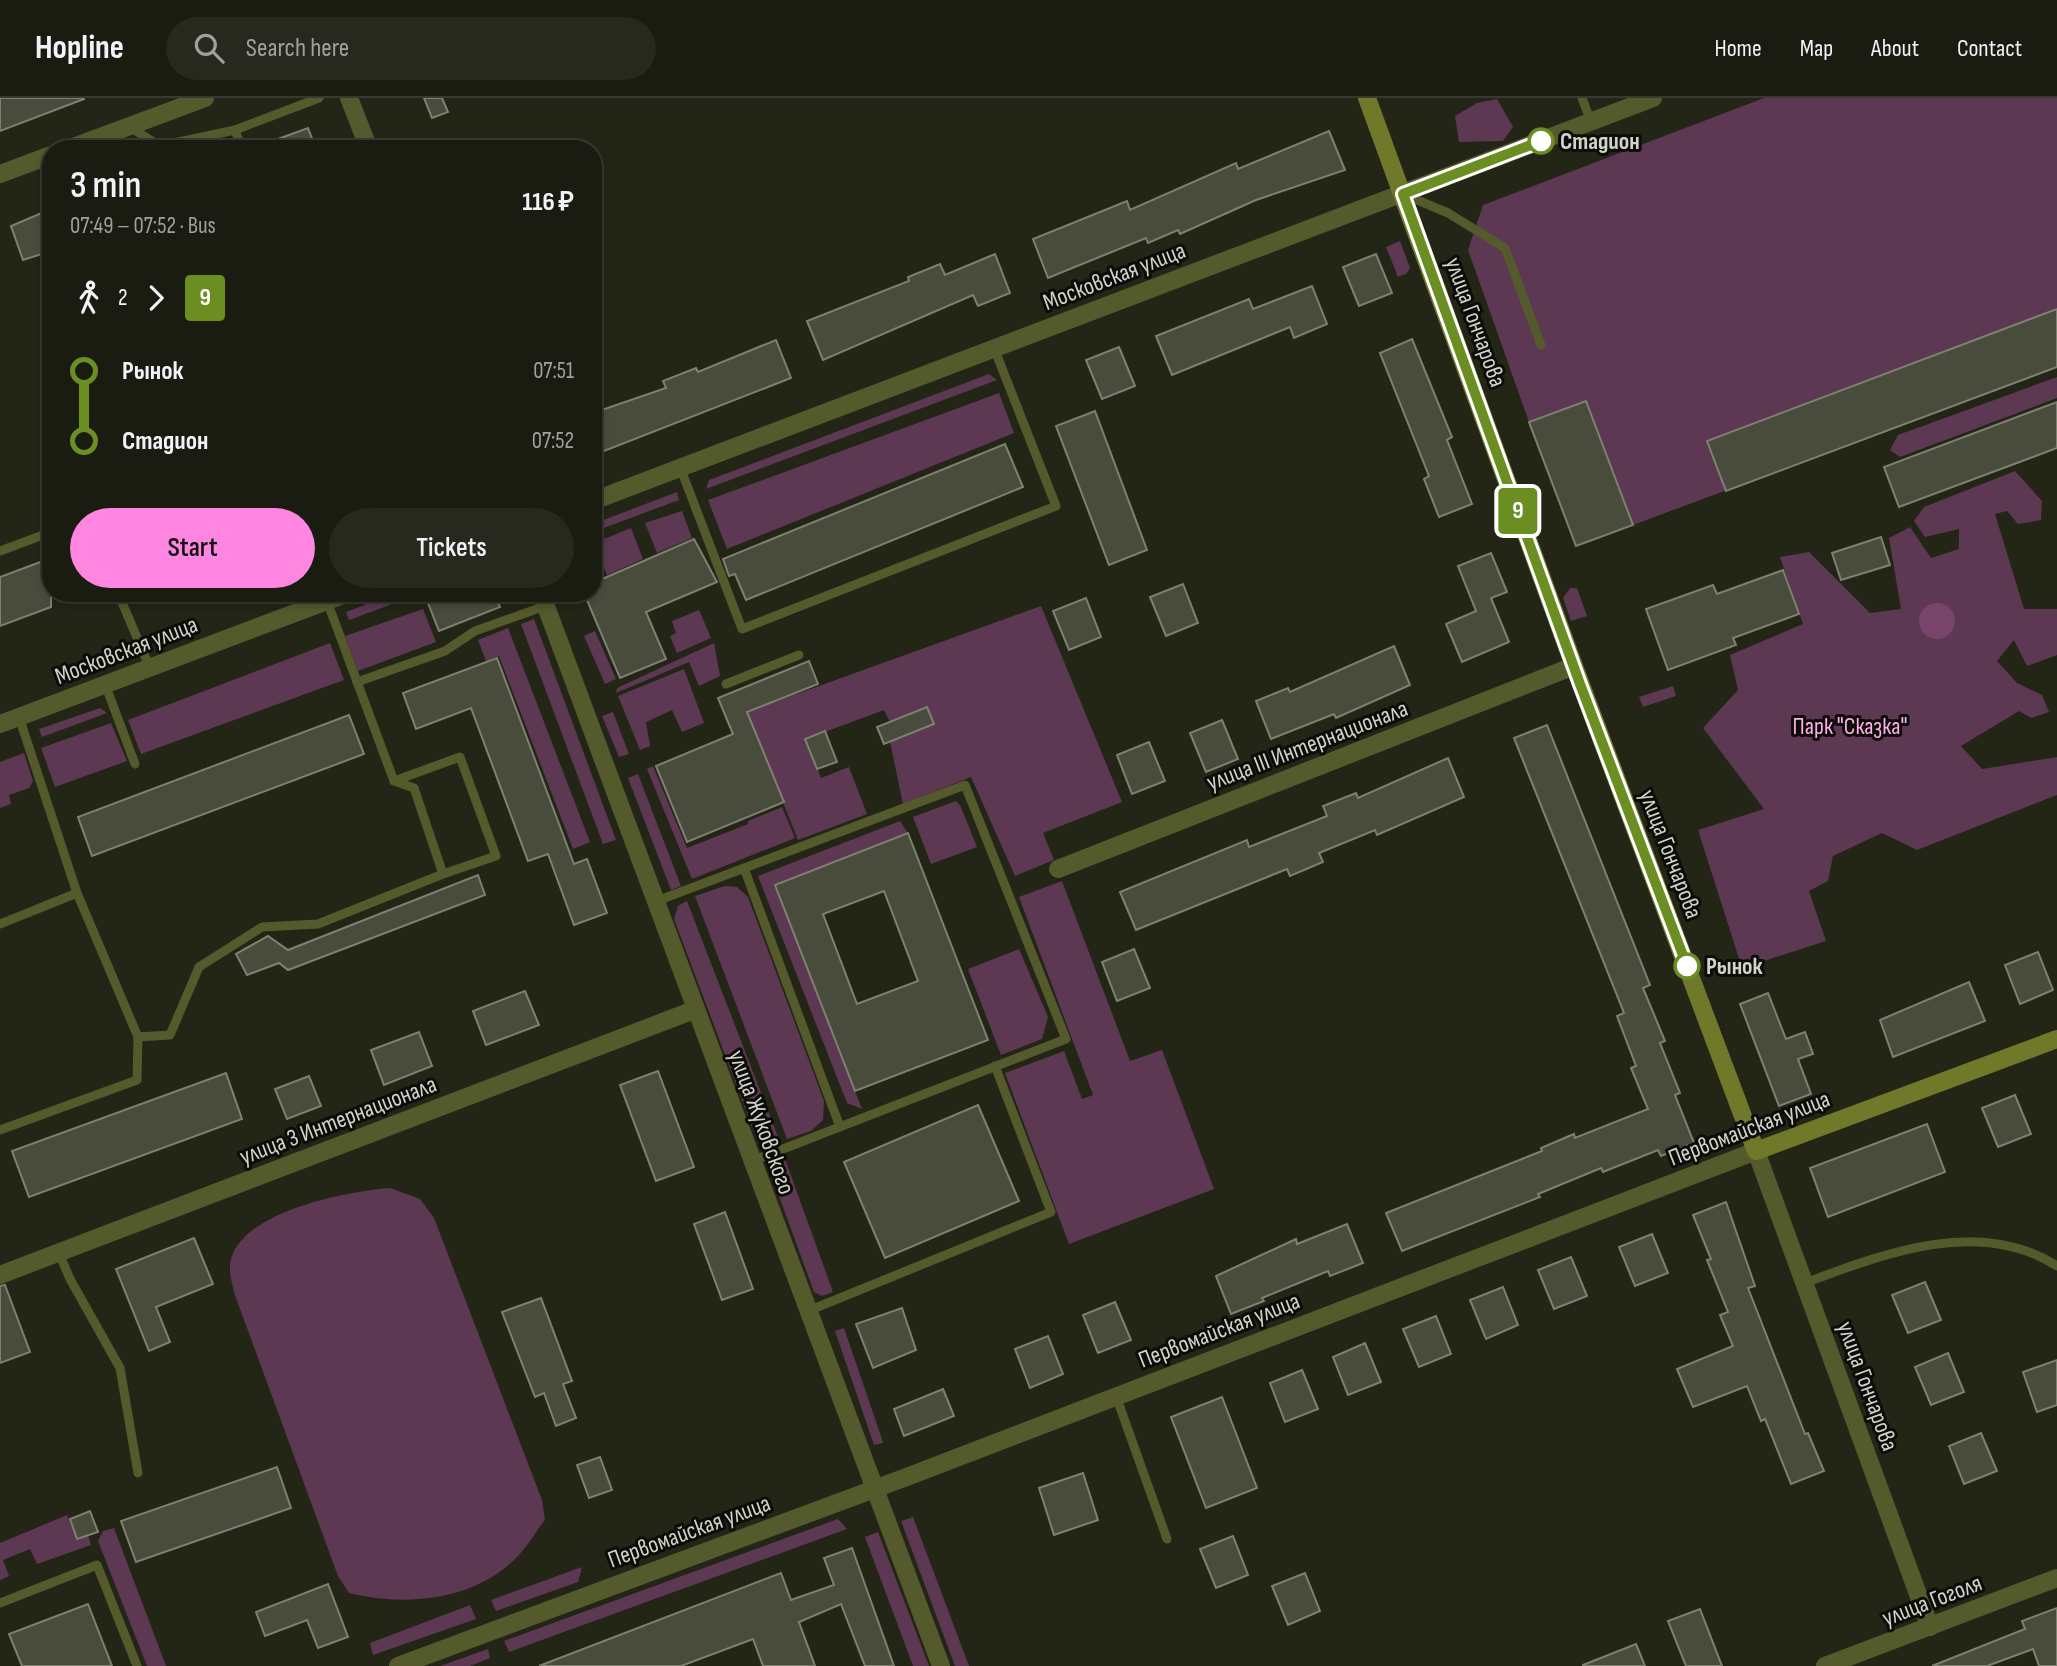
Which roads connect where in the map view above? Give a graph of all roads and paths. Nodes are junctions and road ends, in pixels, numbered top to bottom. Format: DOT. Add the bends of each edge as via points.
graph roads {
  1 [pos="205,98"];
  2 [pos="319,98"];
  3 [pos="349,98"];
  4 [pos="1367,98"];
  5 [pos="1582,98"];
  6 [pos="1653,98"];
  7 [pos="1591,122"];
  8 [pos="128,126"];
  9 [pos="235,130"];
  10 [pos="91,140"];
  11 [pos="150,140"];
  12 [pos="188,140"];
  13 [pos="239,140"];
  14 [pos="365,140"];
  15 [pos="42,158"];
  16 [pos="0,174"];
  17 [pos="1403,194"];
  18 [pos="1541,345"];
  19 [pos="994,348"];
  20 [pos="680,467"];
  21 [pos="602,497"];
  22 [pos="42,535"];
  23 [pos="0,551"];
  24 [pos="122,602"];
  25 [pos="324,602"];
  26 [pos="327,602"];
  27 [pos="537,602"];
  28 [pos="544,602"];
  29 [pos="799,655"];
  30 [pos="1574,666"];
  31 [pos="150,668"];
  32 [pos="357,682"];
  33 [pos="105,684"];
  34 [pos="726,684"];
  35 [pos="19,716"];
  36 [pos="0,724"];
  37 [pos="135,764"];
  38 [pos="394,781"];
  39 [pos="744,868"];
  40 [pos="1058,869"];
  41 [pos="443,874"];
  42 [pos="77,893"];
  43 [pos="654,902"];
  44 [pos="0,924"];
  45 [pos="694,1010"];
  46 [pos="138,1037"];
  47 [pos="2057,1039"];
  48 [pos="995,1066"];
  49 [pos="841,1127"];
  50 [pos="0,1130"];
  51 [pos="1756,1151"];
  52 [pos="750,1162"];
  53 [pos="59,1253"];
  54 [pos="2057,1266"];
  55 [pos="0,1275"];
  56 [pos="1805,1283"];
  57 [pos="807,1312"];
  58 [pos="1116,1396"];
  59 [pos="138,1473"];
  60 [pos="872,1490"];
  61 [pos="1167,1539"];
  62 [pos="2057,1578"];
  63 [pos="0,1603"];
  64 [pos="1930,1627"];
  65 [pos="137,1666"];
  66 [pos="398,1666"];
  67 [pos="941,1666"];
  68 [pos="1825,1666"];
  1 -- 8 [label="street"];
  2 -- 9 [label="lane"];
  3 -- 14 [label="street"];
  4 -- 17 [label="main road, улица Гончарова"];
  5 -- 7 [label="lane"];
  6 -- 7 [label="street, Московская улица"];
  7 -- 17 [label="street, Московская улица"];
  8 -- 10 [label="street"];
  8 -- 11 [label="lane"];
  9 -- 12 [label="lane"];
  9 -- 13 [label="lane"];
  15 -- 16 [label="street"];
  17 -- 18 [label="lane" via="1448,213 1505,248"];
  17 -- 19 [label="street, Московская улица"];
  17 -- 30 [label="main road, улица Гончарова"];
  19 -- 20 [label="street, Московская улица"];
  19 -- 20 [label="lane" via="1056,506 742,629"];
  20 -- 21 [label="street, Московская улица"];
  22 -- 23 [label="lane"];
  24 -- 31 [label="lane"];
  25 -- 31 [label="street, Московская улица"];
  26 -- 32 [label="lane"];
  27 -- 32 [label="lane" via="444,651"];
  28 -- 43 [label="street, улица Жуковского"];
  29 -- 34 [label="lane"];
  30 -- 40 [label="street, улица III Интернационала"];
  30 -- 51 [label="main road, улица Гончарова"];
  31 -- 33 [label="street, Московская улица"];
  32 -- 38 [label="lane"];
  33 -- 35 [label="street, Московская улица"];
  33 -- 37 [label="lane"];
  35 -- 36 [label="street, Московская улица"];
  35 -- 42 [label="lane"];
  38 -- 41 [label="lane" via="414,788"];
  38 -- 41 [label="lane" via="460,757 496,856"];
  39 -- 43 [label="lane"];
  39 -- 48 [label="lane" via="965,785 1066,1039"];
  39 -- 49 [label="lane"];
  41 -- 46 [label="lane" via="318,924 262,927 199,967 170,1035"];
  42 -- 44 [label="lane"];
  42 -- 46 [label="lane"];
  43 -- 45 [label="street, улица Жуковского"];
  45 -- 52 [label="street, улица Жуковского"];
  45 -- 53 [label="street, улица 3 Интернационала"];
  46 -- 50 [label="lane" via="137,1080"];
  47 -- 51 [label="main road, Первомайская улица"];
  48 -- 49 [label="lane"];
  48 -- 57 [label="lane" via="1051,1212"];
  49 -- 52 [label="lane"];
  51 -- 56 [label="street, улица Гончарова"];
  51 -- 58 [label="street, Первомайская улица"];
  52 -- 57 [label="street, улица Жуковского"];
  53 -- 55 [label="street, улица 3 Интернационала"];
  53 -- 59 [label="lane" via="120,1368"];
  54 -- 56 [label="lane" via="2020,1248 1972,1241 1888,1254"];
  56 -- 64 [label="street, улица Гончарова"];
  57 -- 60 [label="street, улица Жуковского"];
  58 -- 60 [label="street, Первомайская улица"];
  58 -- 61 [label="lane"];
  60 -- 66 [label="street, Первомайская улица"];
  60 -- 67 [label="street, улица Жуковского"];
  62 -- 64 [label="street, улица Гоголя"];
  63 -- 65 [label="lane" via="97,1565"];
  64 -- 68 [label="street, улица Гоголя"];
}
